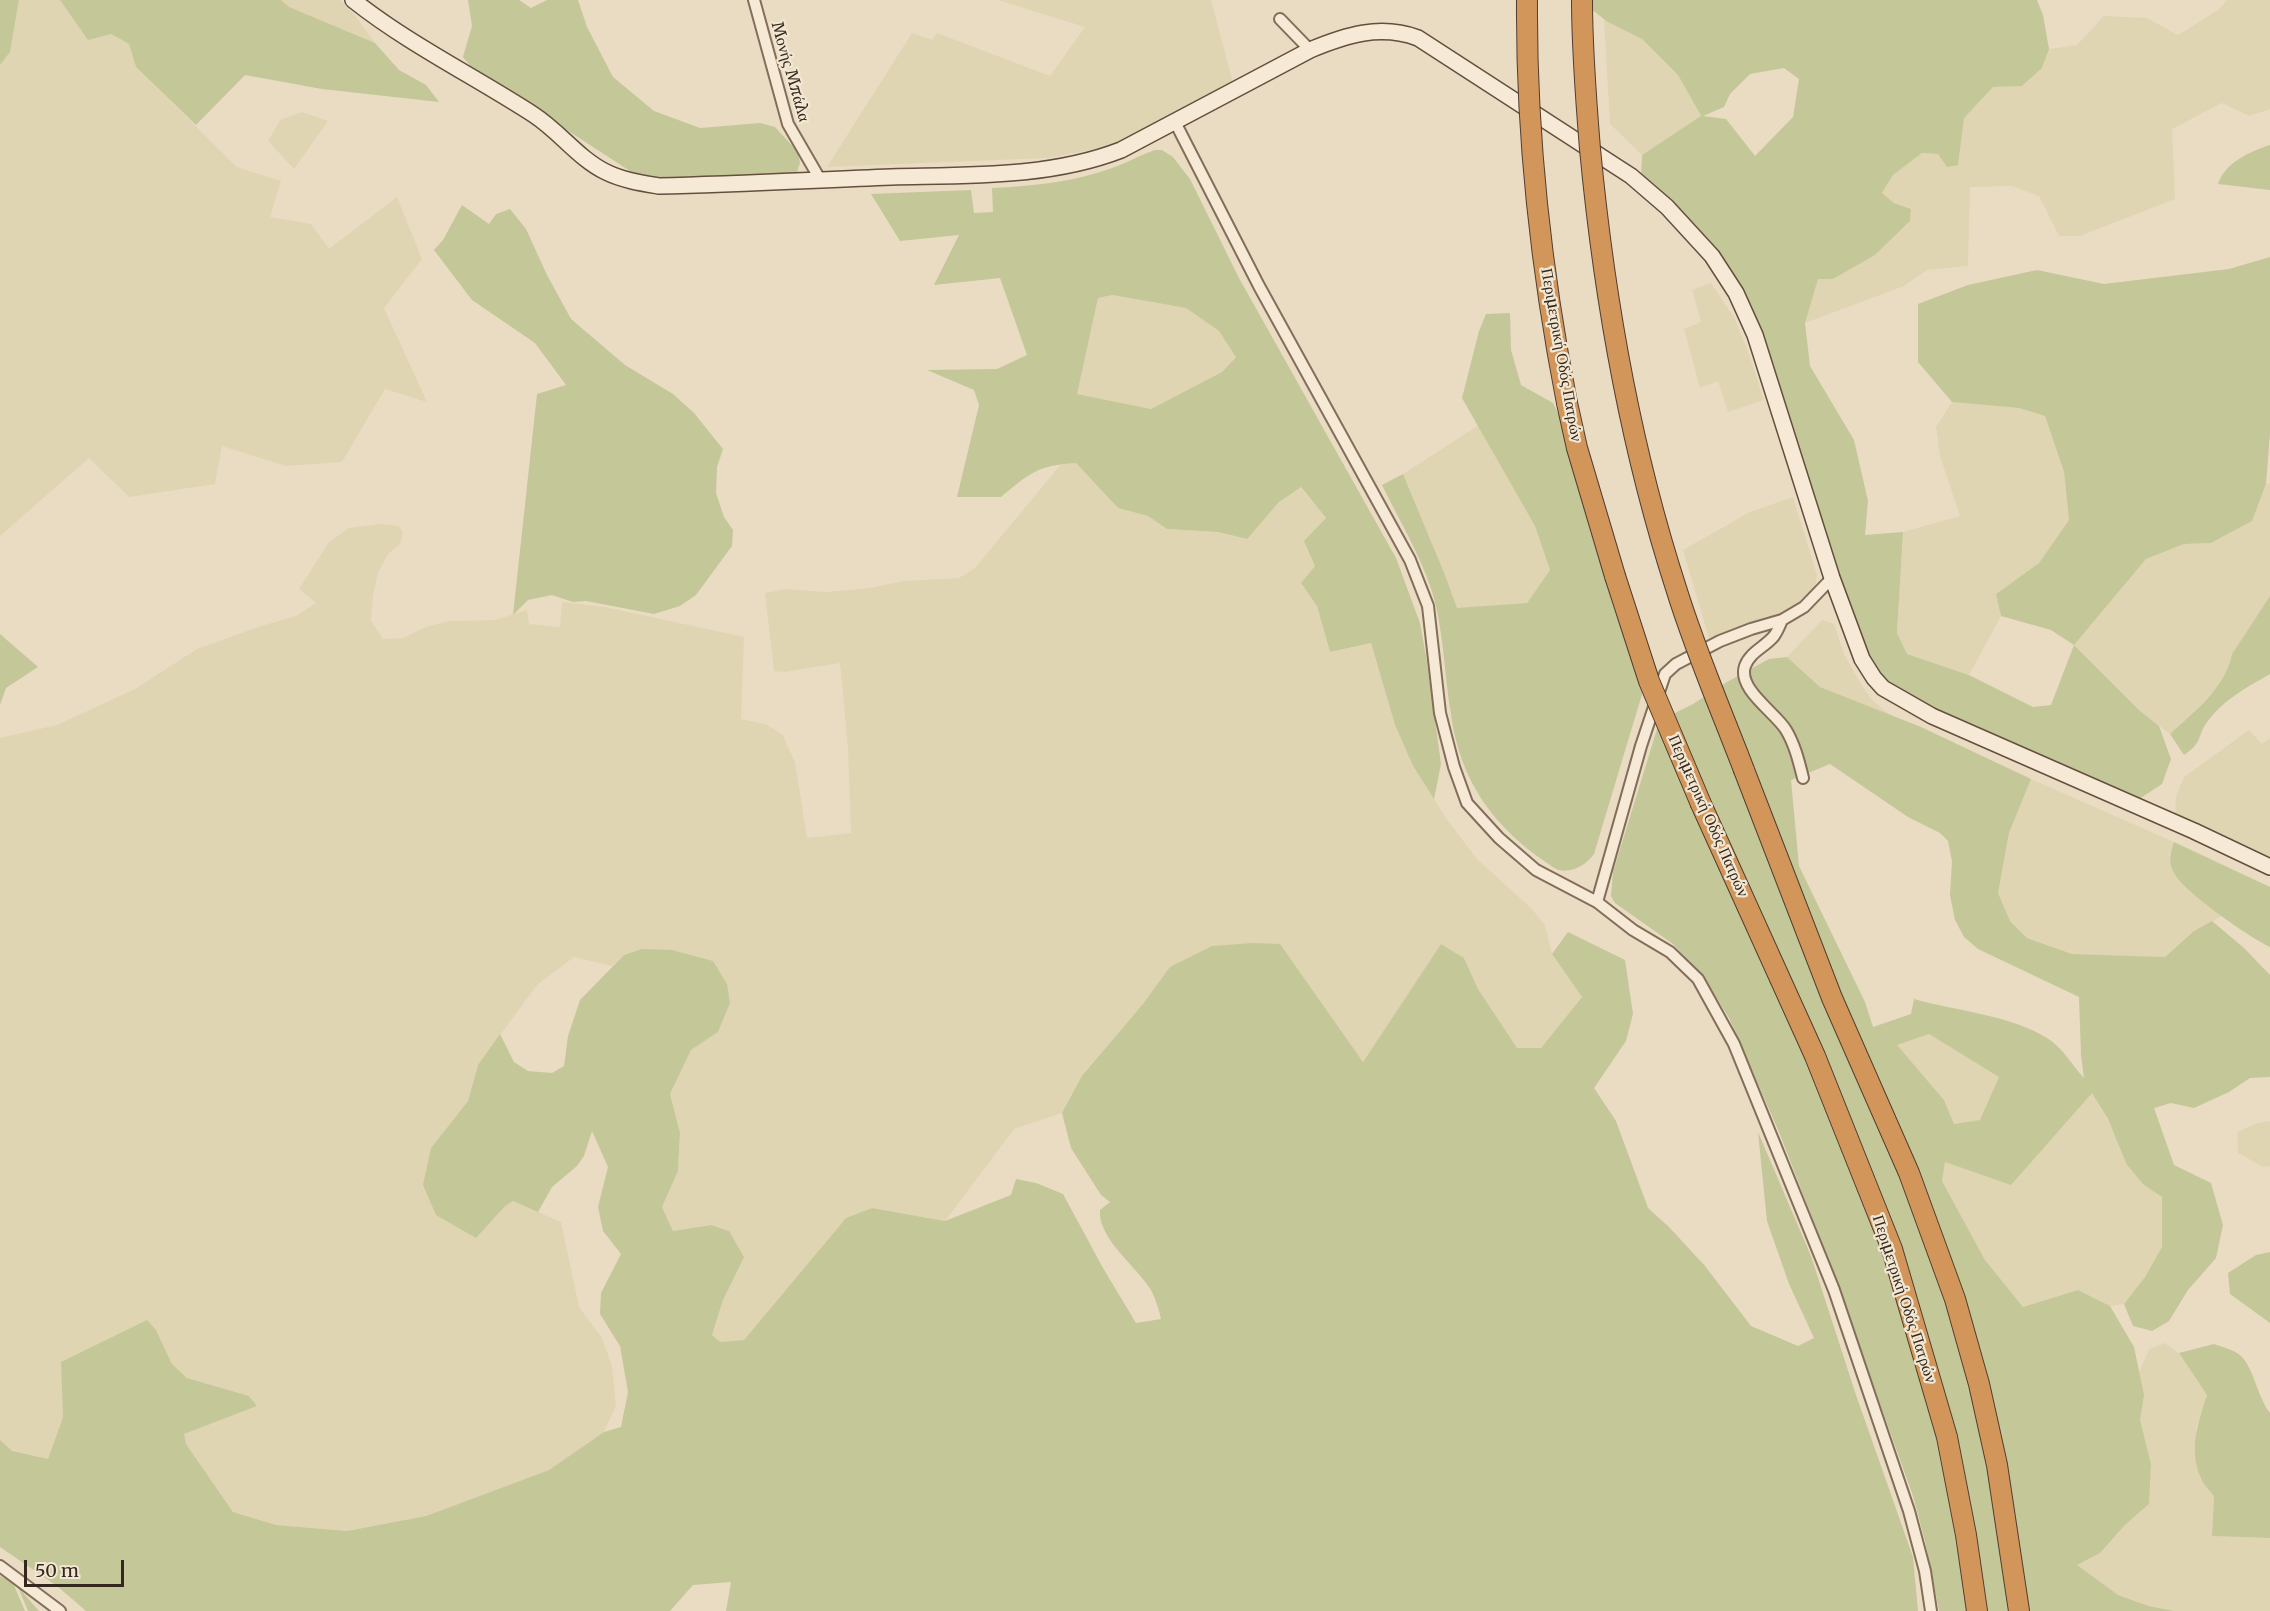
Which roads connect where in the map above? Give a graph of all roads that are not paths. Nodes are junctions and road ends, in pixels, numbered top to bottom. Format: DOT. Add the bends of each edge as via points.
graph roads {
  1 [pos="353,0"];
  2 [pos="754,0"];
  3 [pos="1527,0"];
  4 [pos="1581,0"];
  5 [pos="1280,19"];
  6 [pos="1310,50"];
  7 [pos="1175,123"];
  8 [pos="821,180"];
  9 [pos="1832,578"];
  10 [pos="1782,620"];
  11 [pos="1803,778"];
  12 [pos="2270,867"];
  13 [pos="1597,902"];
  14 [pos="0,1566"];
  15 [pos="60,1611"];
  16 [pos="1931,1611"];
  17 [pos="1977,1611"];
  18 [pos="2019,1611"];
  1 -- 8 [label="street" via="422,48 537,117 606,172 659,186"];
  2 -- 8 [label="street, Μονής Μπάλα" via="783,111"];
  3 -- 17 [label="highway, Περιμετρική Οδός Πατρών, bridge" via="1526,55 1538,208 1552,316 1577,448 1649,681 1819,1065 1892,1249 1947,1437"];
  4 -- 18 [label="highway, bridge" via="1595,199 1613,326 1662,544 1693,638 1832,998 1940,1252 1979,1384 1997,1466"];
  5 -- 6 [label="street"];
  6 -- 7 [label="street"];
  6 -- 9 [label="street" via="1372,31 1393,31 1418,38 1632,176 1684,223 1729,281 1755,335"];
  7 -- 8 [label="street" via="1101,158 1064,166 984,174"];
  7 -- 13 [label="street" via="1259,286 1410,560 1428,606 1440,713 1467,803 1536,870"];
  9 -- 10 [label="street" via="1804,607"];
  9 -- 12 [label="street" via="1862,659 1883,688 1932,716"];
  10 -- 11 [label="street" via="1774,636 1751,655 1744,675 1759,701 1786,729"];
  10 -- 13 [label="street" via="1720,641 1665,674"];
  13 -- 16 [label="street" via="1670,952 1698,979 1734,1044 1834,1290 1909,1511"];
  14 -- 15 [label="street"];
}
